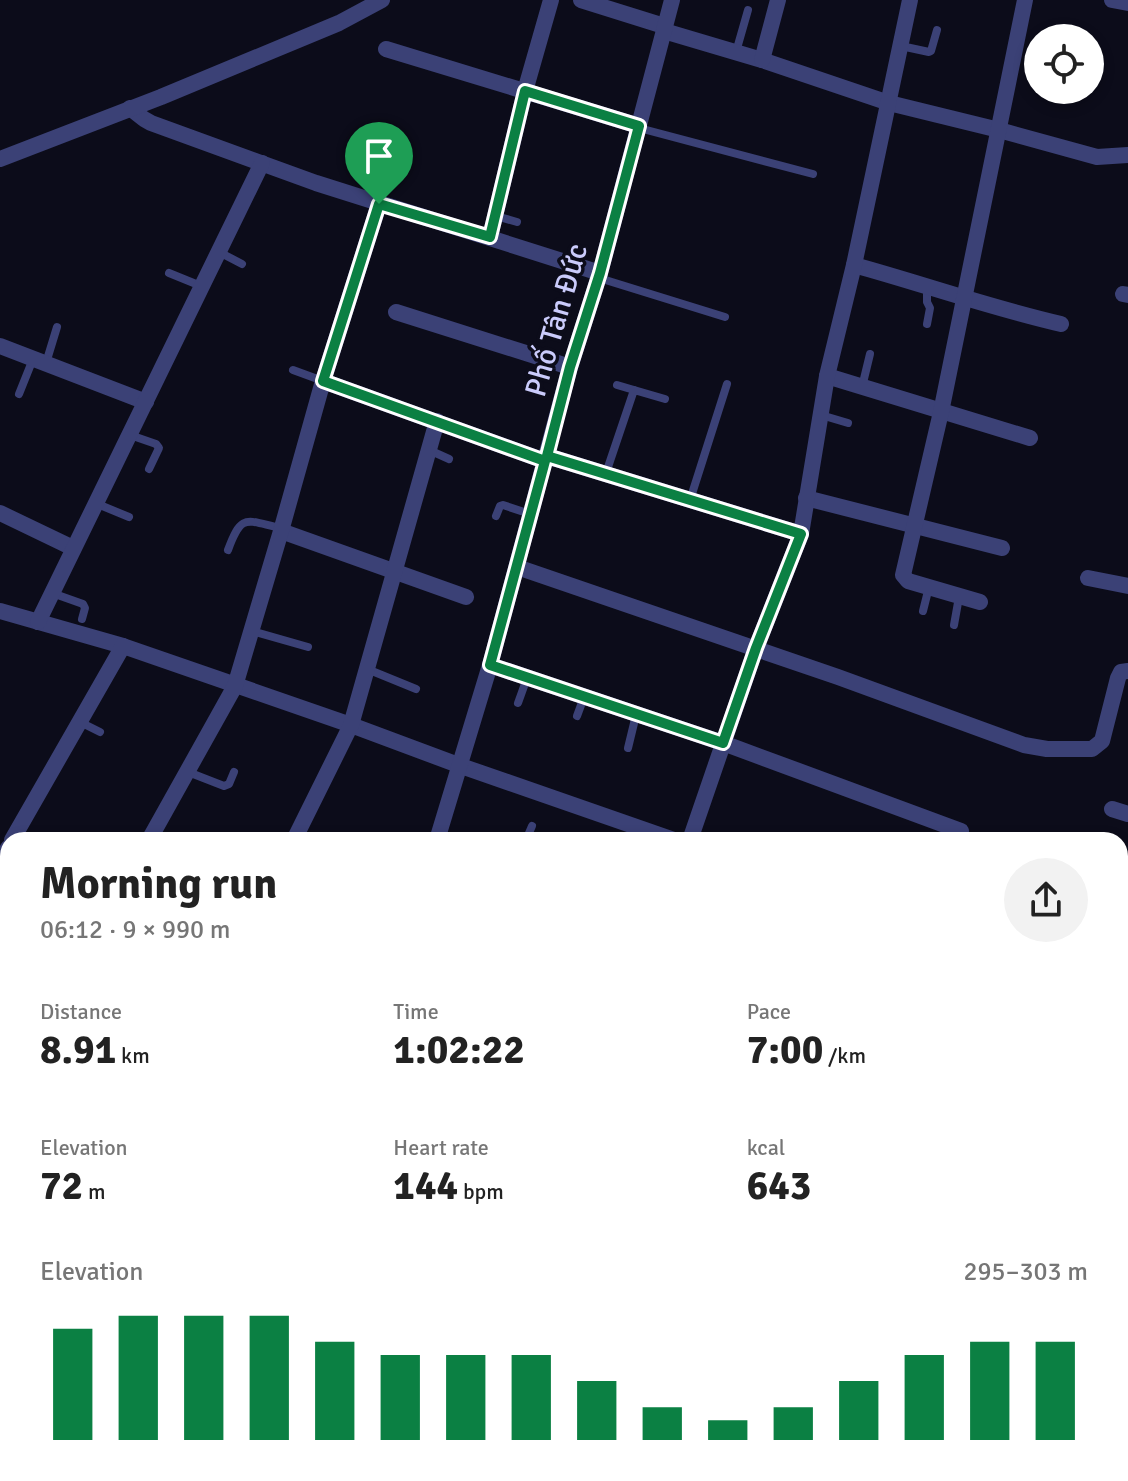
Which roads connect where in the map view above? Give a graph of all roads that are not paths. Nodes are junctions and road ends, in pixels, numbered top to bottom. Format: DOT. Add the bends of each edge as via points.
graph roads {
  1 [pos="382,0"];
  2 [pos="551,0"];
  3 [pos="581,0"];
  4 [pos="672,0"];
  5 [pos="778,0"];
  6 [pos="910,0"];
  7 [pos="1025,0"];
  8 [pos="1112,0"];
  9 [pos="1128,3"];
  10 [pos="748,10"];
  11 [pos="664,28"];
  12 [pos="937,30"];
  13 [pos="901,46"];
  14 [pos="386,49"];
  15 [pos="736,52"];
  16 [pos="762,60"];
  17 [pos="525,91"];
  18 [pos="889,103"];
  19 [pos="130,108"];
  20 [pos="638,127"];
  21 [pos="999,130"];
  22 [pos="1128,155"];
  23 [pos="0,159"];
  24 [pos="262,163"];
  25 [pos="813,174"];
  26 [pos="379,204"];
  27 [pos="495,216"];
  28 [pos="517,222"];
  29 [pos="490,237"];
  30 [pos="219,252"];
  31 [pos="242,264"];
  32 [pos="854,265"];
  33 [pos="169,273"];
  34 [pos="599,275"];
  35 [pos="927,285"];
  36 [pos="202,287"];
  37 [pos="964,298"];
  38 [pos="396,312"];
  39 [pos="725,317"];
  40 [pos="927,324"];
  41 [pos="1061,324"];
  42 [pos="57,327"];
  43 [pos="0,346"];
  44 [pos="870,354"];
  45 [pos="40,361"];
  46 [pos="570,367"];
  47 [pos="293,370"];
  48 [pos="827,376"];
  49 [pos="323,381"];
  50 [pos="727,384"];
  51 [pos="617,385"];
  52 [pos="862,388"];
  53 [pos="634,390"];
  54 [pos="19,394"];
  55 [pos="665,399"];
  56 [pos="146,402"];
  57 [pos="941,412"];
  58 [pos="821,415"];
  59 [pos="437,421"];
  60 [pos="848,423"];
  61 [pos="129,434"];
  62 [pos="1030,438"];
  63 [pos="429,450"];
  64 [pos="546,458"];
  65 [pos="449,459"];
  66 [pos="149,469"];
  67 [pos="606,473"];
  68 [pos="806,498"];
  69 [pos="690,500"];
  70 [pos="94,503"];
  71 [pos="0,513"];
  72 [pos="531,515"];
  73 [pos="496,516"];
  74 [pos="129,517"];
  75 [pos="916,525"];
  76 [pos="282,530"];
  77 [pos="801,534"];
  78 [pos="73,548"];
  79 [pos="1002,548"];
  80 [pos="228,550"];
  81 [pos="517,567"];
  82 [pos="395,572"];
  83 [pos="1088,578"];
  84 [pos="1128,586"];
  85 [pos="929,587"];
  86 [pos="51,592"];
  87 [pos="960,596"];
  88 [pos="466,597"];
  89 [pos="980,602"];
  90 [pos="0,611"];
  91 [pos="923,611"];
  92 [pos="82,619"];
  93 [pos="38,622"];
  94 [pos="954,625"];
  95 [pos="251,631"];
  96 [pos="123,646"];
  97 [pos="308,647"];
  98 [pos="756,648"];
  99 [pos="490,665"];
  100 [pos="367,669"];
  101 [pos="1128,671"];
  102 [pos="527,678"];
  103 [pos="235,686"];
  104 [pos="416,689"];
  105 [pos="584,697"];
  106 [pos="518,703"];
  107 [pos="637,714"];
  108 [pos="577,716"];
  109 [pos="80,722"];
  110 [pos="351,725"];
  111 [pos="100,732"];
  112 [pos="723,743"];
  113 [pos="628,748"];
  114 [pos="461,766"];
  115 [pos="187,771"];
  116 [pos="234,772"];
  117 [pos="532,826"];
  118 [pos="961,831"];
  119 [pos="17,832"];
  120 [pos="153,832"];
  121 [pos="298,832"];
  122 [pos="441,832"];
  123 [pos="529,832"];
  124 [pos="651,832"];
  125 [pos="693,832"];
  1 -- 19 [label="street" via="339,23"];
  2 -- 17 [label="street"];
  3 -- 11 [label="street"];
  4 -- 11 [label="street, Phố Tân Đức"];
  5 -- 16 [label="street"];
  6 -- 13 [label="street"];
  7 -- 21 [label="street"];
  8 -- 9 [label="street"];
  10 -- 15 [label="lane"];
  11 -- 15 [label="street"];
  11 -- 20 [label="street, Phố Tân Đức"];
  12 -- 13 [label="lane" via="929,52"];
  13 -- 18 [label="street"];
  14 -- 17 [label="street"];
  15 -- 16 [label="street"];
  16 -- 18 [label="street"];
  17 -- 20 [label="street"];
  17 -- 27 [label="street"];
  18 -- 21 [label="street"];
  18 -- 32 [label="street"];
  19 -- 23 [label="street"];
  19 -- 24 [label="street" via="151,123"];
  20 -- 25 [label="lane"];
  20 -- 34 [label="street, Phố Tân Đức"];
  21 -- 22 [label="street" via="1097,157"];
  21 -- 37 [label="street"];
  24 -- 26 [label="street"];
  24 -- 30 [label="street"];
  26 -- 29 [label="street"];
  26 -- 49 [label="street"];
  27 -- 28 [label="lane"];
  27 -- 29 [label="street"];
  29 -- 34 [label="street"];
  30 -- 31 [label="lane"];
  30 -- 36 [label="street"];
  32 -- 35 [label="street"];
  32 -- 48 [label="street"];
  33 -- 36 [label="lane"];
  34 -- 39 [label="lane"];
  34 -- 46 [label="street, Phố Tân Đức"];
  35 -- 37 [label="street"];
  35 -- 40 [label="lane"];
  36 -- 56 [label="street"];
  37 -- 41 [label="street"];
  37 -- 57 [label="street"];
  38 -- 46 [label="street"];
  42 -- 45 [label="lane"];
  43 -- 45 [label="street"];
  44 -- 52 [label="lane"];
  45 -- 54 [label="lane"];
  45 -- 56 [label="street"];
  46 -- 64 [label="street, Phố Tân Đức"];
  47 -- 49 [label="lane"];
  48 -- 52 [label="street"];
  48 -- 58 [label="street"];
  49 -- 59 [label="street"];
  49 -- 76 [label="street"];
  50 -- 69 [label="lane"];
  51 -- 53 [label="lane"];
  52 -- 57 [label="street"];
  53 -- 55 [label="lane"];
  53 -- 67 [label="lane"];
  56 -- 61 [label="street"];
  57 -- 62 [label="street"];
  57 -- 75 [label="street"];
  58 -- 60 [label="lane"];
  58 -- 68 [label="street"];
  59 -- 63 [label="street"];
  59 -- 64 [label="street"];
  61 -- 66 [label="lane" via="159,448"];
  61 -- 70 [label="street"];
  63 -- 65 [label="lane"];
  63 -- 82 [label="street"];
  64 -- 67 [label="street"];
  64 -- 72 [label="street, Phố Tân Đức"];
  67 -- 69 [label="street"];
  68 -- 75 [label="street"];
  68 -- 77 [label="street"];
  69 -- 77 [label="street"];
  70 -- 74 [label="lane"];
  70 -- 78 [label="street"];
  71 -- 78 [label="street"];
  72 -- 73 [label="lane" via="503,505"];
  72 -- 81 [label="street, Phố Tân Đức"];
  75 -- 79 [label="street"];
  75 -- 85 [label="street" via="903,575"];
  76 -- 80 [label="lane" via="243,523"];
  76 -- 82 [label="street"];
  76 -- 95 [label="street"];
  77 -- 98 [label="street"];
  78 -- 86 [label="street"];
  81 -- 98 [label="street"];
  81 -- 99 [label="street, Phố Tân Đức"];
  82 -- 88 [label="street"];
  82 -- 100 [label="street"];
  83 -- 84 [label="street"];
  85 -- 87 [label="street"];
  85 -- 91 [label="lane"];
  86 -- 92 [label="lane" via="83,604"];
  86 -- 93 [label="street"];
  87 -- 89 [label="street"];
  87 -- 94 [label="lane"];
  90 -- 93 [label="street"];
  93 -- 96 [label="street"];
  95 -- 97 [label="lane"];
  95 -- 103 [label="street"];
  96 -- 103 [label="street"];
  96 -- 109 [label="street"];
  98 -- 101 [label="street" via="1047,749 1098,745 1118,678"];
  98 -- 112 [label="street"];
  99 -- 102 [label="street"];
  99 -- 114 [label="street, Phố Tân Đức"];
  100 -- 104 [label="lane"];
  100 -- 110 [label="street"];
  102 -- 105 [label="street"];
  102 -- 106 [label="lane"];
  103 -- 110 [label="street"];
  103 -- 115 [label="street"];
  105 -- 107 [label="street"];
  105 -- 108 [label="lane"];
  107 -- 112 [label="street"];
  107 -- 113 [label="lane"];
  109 -- 111 [label="lane"];
  109 -- 119 [label="street"];
  110 -- 114 [label="street"];
  110 -- 121 [label="street"];
  112 -- 118 [label="street"];
  112 -- 125 [label="street"];
  114 -- 122 [label="street, Phố Tân Đức"];
  114 -- 124 [label="street"];
  115 -- 116 [label="lane" via="224,786"];
  115 -- 120 [label="street"];
  117 -- 123 [label="lane"];
}
